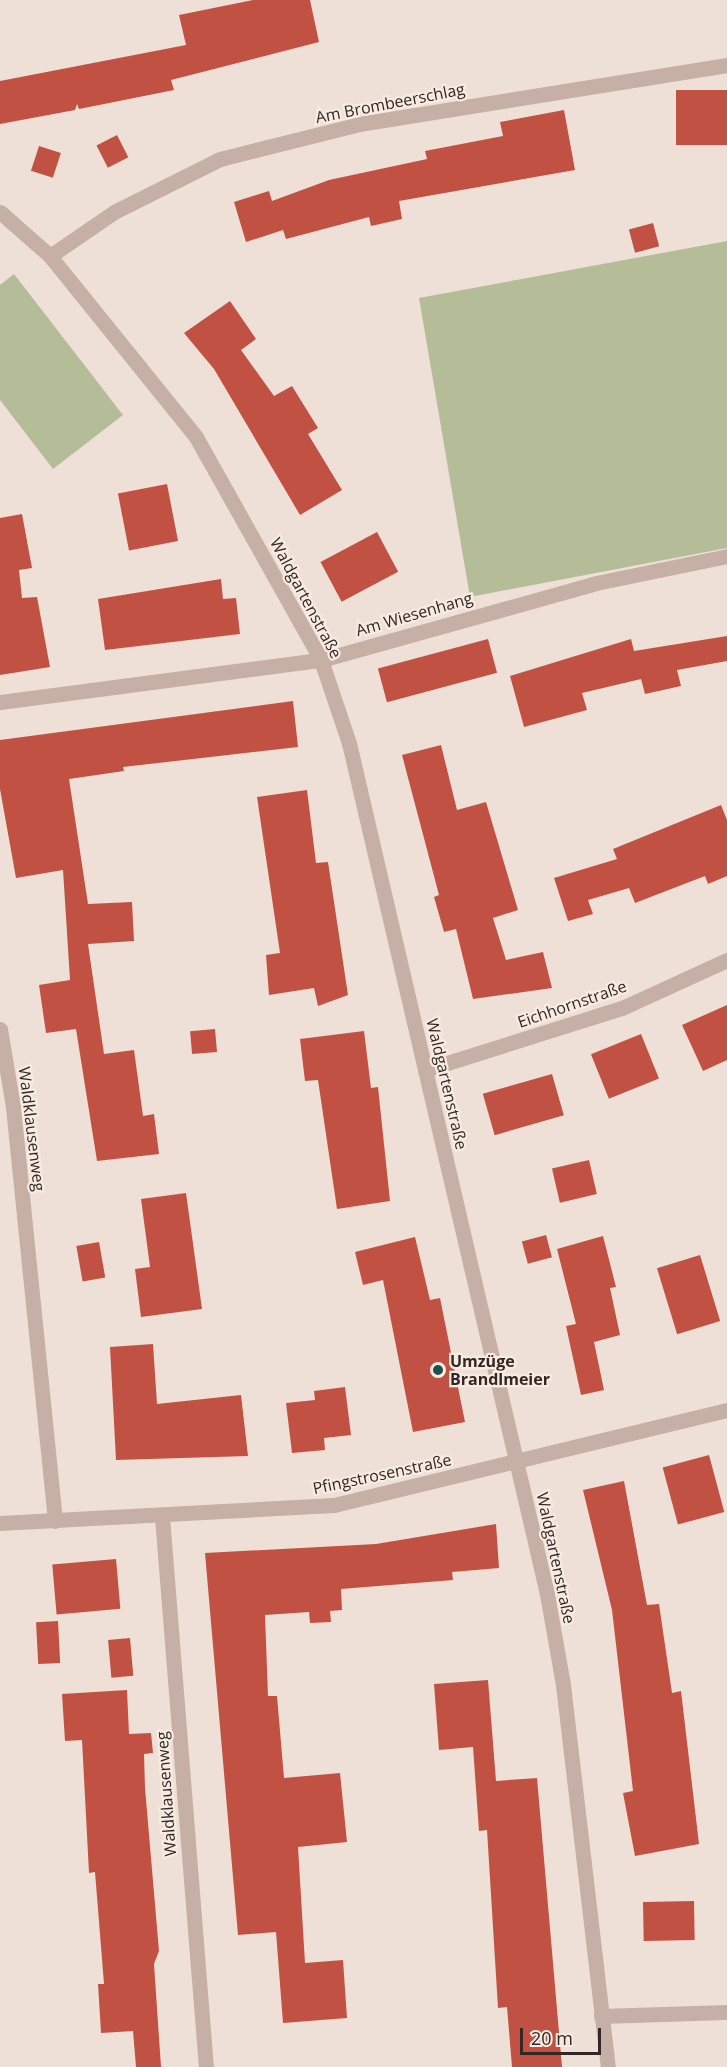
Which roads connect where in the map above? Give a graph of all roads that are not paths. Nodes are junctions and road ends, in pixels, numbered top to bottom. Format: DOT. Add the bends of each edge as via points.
graph roads {
  1 [pos="727,64"];
  2 [pos="0,212"];
  3 [pos="50,256"];
  4 [pos="727,556"];
  5 [pos="321,660"];
  6 [pos="0,702"];
  7 [pos="727,960"];
  8 [pos="0,1029"];
  9 [pos="425,1070"];
  10 [pos="727,1410"];
  11 [pos="518,1463"];
  12 [pos="162,1518"];
  13 [pos="55,1521"];
  14 [pos="0,1523"];
  15 [pos="727,2012"];
  16 [pos="601,2016"];
  17 [pos="206,2067"];
  18 [pos="608,2067"];
  1 -- 3 [label="street, Am Brombeerschlag" via="359,124 220,159 114,212"];
  2 -- 3 [label="street, Waldgartenstraße"];
  3 -- 5 [label="street, Waldgartenstraße" via="196,437"];
  4 -- 5 [label="street, Am Wiesenhang" via="596,582"];
  5 -- 6 [label="street, Am Wiesenhang"];
  5 -- 9 [label="street, Waldgartenstraße" via="349,743"];
  7 -- 9 [label="street, Eichhornstraße" via="622,1008"];
  8 -- 13 [label="street, Waldklausenweg" via="14,1107"];
  9 -- 11 [label="street, Waldgartenstraße"];
  10 -- 11 [label="street, Pfingstrosenstraße"];
  11 -- 12 [label="street, Pfingstrosenstraße" via="334,1505"];
  11 -- 16 [label="street, Waldgartenstraße" via="563,1685"];
  12 -- 13 [label="street, Pfingstrosenstraße"];
  12 -- 17 [label="street, Waldklausenweg"];
  13 -- 14 [label="street, Pfingstrosenstraße"];
  15 -- 16 [label="street"];
  16 -- 18 [label="street, Waldgartenstraße"];
}
